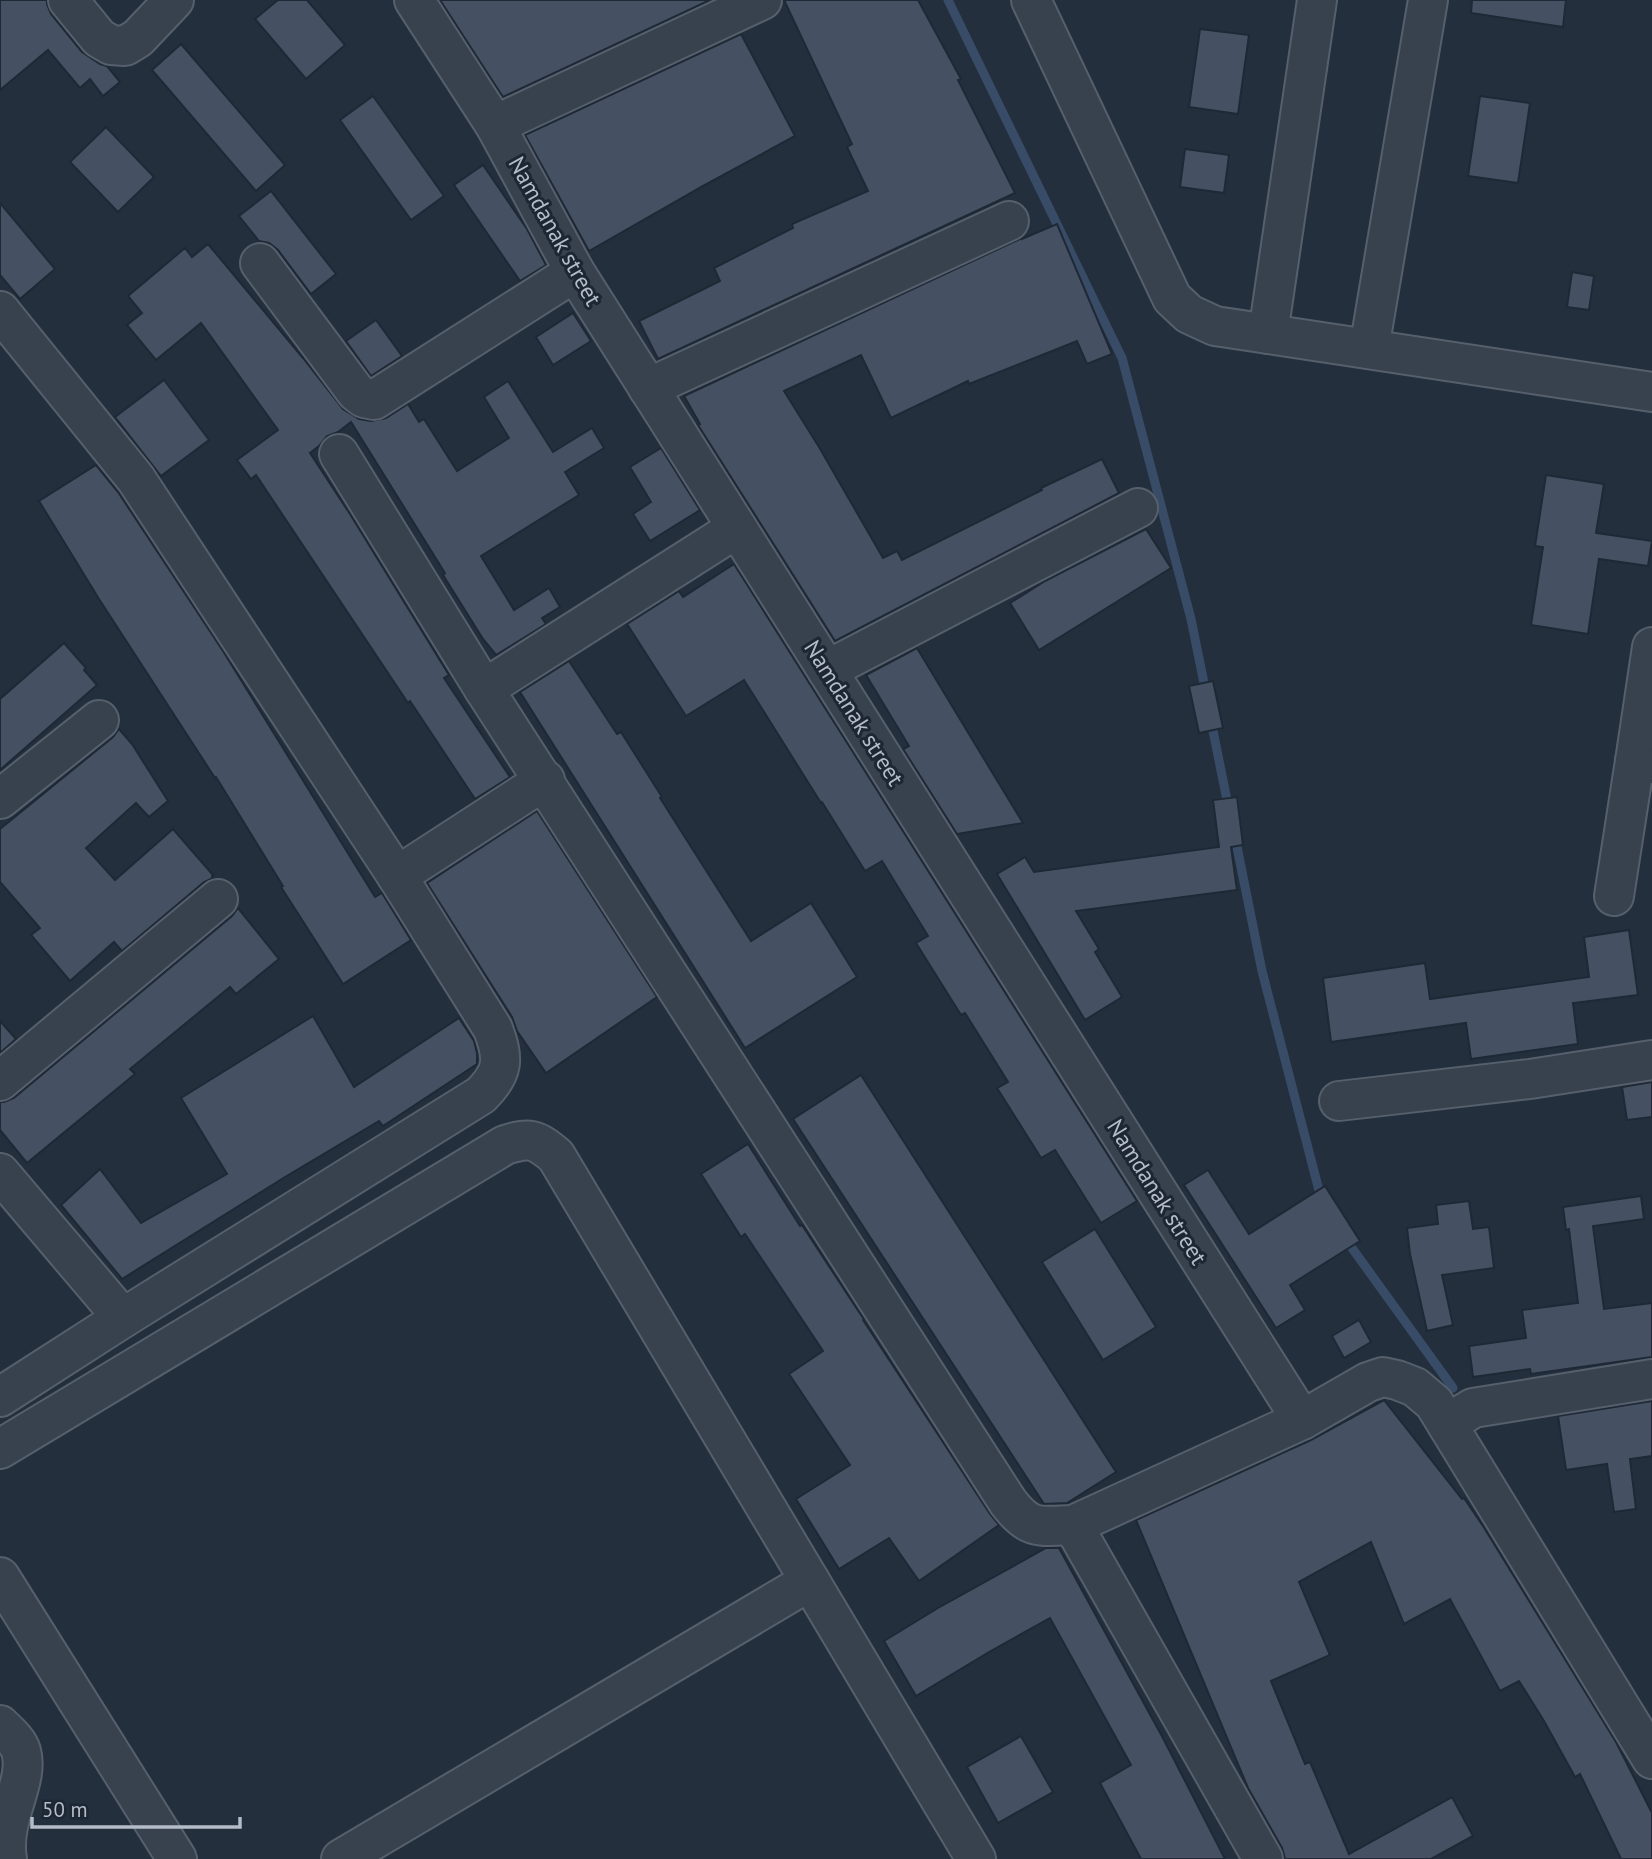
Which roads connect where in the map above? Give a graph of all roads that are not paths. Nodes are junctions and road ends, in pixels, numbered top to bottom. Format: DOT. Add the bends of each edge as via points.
graph roads {
  1 [pos="68,0"];
  2 [pos="174,0"];
  3 [pos="414,0"];
  4 [pos="762,0"];
  5 [pos="1031,0"];
  6 [pos="1317,0"];
  7 [pos="1428,0"];
  8 [pos="495,125"];
  9 [pos="1009,221"];
  10 [pos="260,263"];
  11 [pos="575,272"];
  12 [pos="0,311"];
  13 [pos="1268,334"];
  14 [pos="1369,349"];
  15 [pos="648,388"];
  16 [pos="1652,392"];
  17 [pos="339,454"];
  18 [pos="1138,508"];
  19 [pos="737,528"];
  20 [pos="1652,647"];
  21 [pos="827,670"];
  22 [pos="484,689"];
  23 [pos="99,720"];
  24 [pos="1643,762"];
  25 [pos="545,780"];
  26 [pos="0,799"];
  27 [pos="397,876"];
  28 [pos="1614,896"];
  29 [pos="218,899"];
  30 [pos="1652,1060"];
  31 [pos="0,1081"];
  32 [pos="1339,1101"];
  33 [pos="0,1174"];
  34 [pos="123,1318"];
  35 [pos="1652,1379"];
  36 [pos="0,1396"];
  37 [pos="1302,1420"];
  38 [pos="1447,1424"];
  39 [pos="0,1449"];
  40 [pos="1073,1525"];
  41 [pos="0,1577"];
  42 [pos="810,1581"];
  43 [pos="0,1725"];
  44 [pos="1651,1757"];
  45 [pos="6,1859"];
  46 [pos="177,1859"];
  47 [pos="341,1859"];
  48 [pos="976,1859"];
  49 [pos="1263,1859"];
  1 -- 2 [label="street" via="99,38 125,46"];
  3 -- 8 [label="street, Namdanak street"];
  4 -- 8 [label="street"];
  5 -- 13 [label="street" via="1172,298 1189,314 1215,326"];
  6 -- 13 [label="street"];
  7 -- 14 [label="street"];
  8 -- 11 [label="street, Namdanak street"];
  9 -- 15 [label="street"];
  10 -- 11 [label="street" via="356,392 373,400"];
  11 -- 15 [label="street, Namdanak street"];
  12 -- 27 [label="street" via="136,479"];
  13 -- 14 [label="street"];
  14 -- 16 [label="street"];
  15 -- 19 [label="street, Namdanak street"];
  17 -- 22 [label="street"];
  18 -- 21 [label="street"];
  19 -- 21 [label="street, Namdanak street"];
  19 -- 22 [label="street"];
  20 -- 24 [label="street"];
  21 -- 37 [label="street, Namdanak street"];
  22 -- 25 [label="street"];
  23 -- 26 [label="street"];
  24 -- 28 [label="street"];
  25 -- 27 [label="street"];
  25 -- 40 [label="street" via="1008,1502 1019,1517 1034,1526"];
  27 -- 34 [label="street" via="493,1029 500,1047 495,1081 481,1096"];
  29 -- 31 [label="street"];
  30 -- 32 [label="street"];
  33 -- 34 [label="street"];
  34 -- 36 [label="street"];
  35 -- 38 [label="street" via="1473,1408"];
  37 -- 38 [label="street" via="1383,1377 1415,1387 1434,1403"];
  37 -- 40 [label="street"];
  38 -- 44 [label="street"];
  39 -- 42 [label="street" via="505,1145 522,1140 541,1143 556,1156"];
  40 -- 49 [label="street"];
  41 -- 46 [label="street"];
  42 -- 47 [label="street"];
  42 -- 48 [label="street"];
  43 -- 45 [label="street" via="20,1748 22,1762 2,1840"];
}
